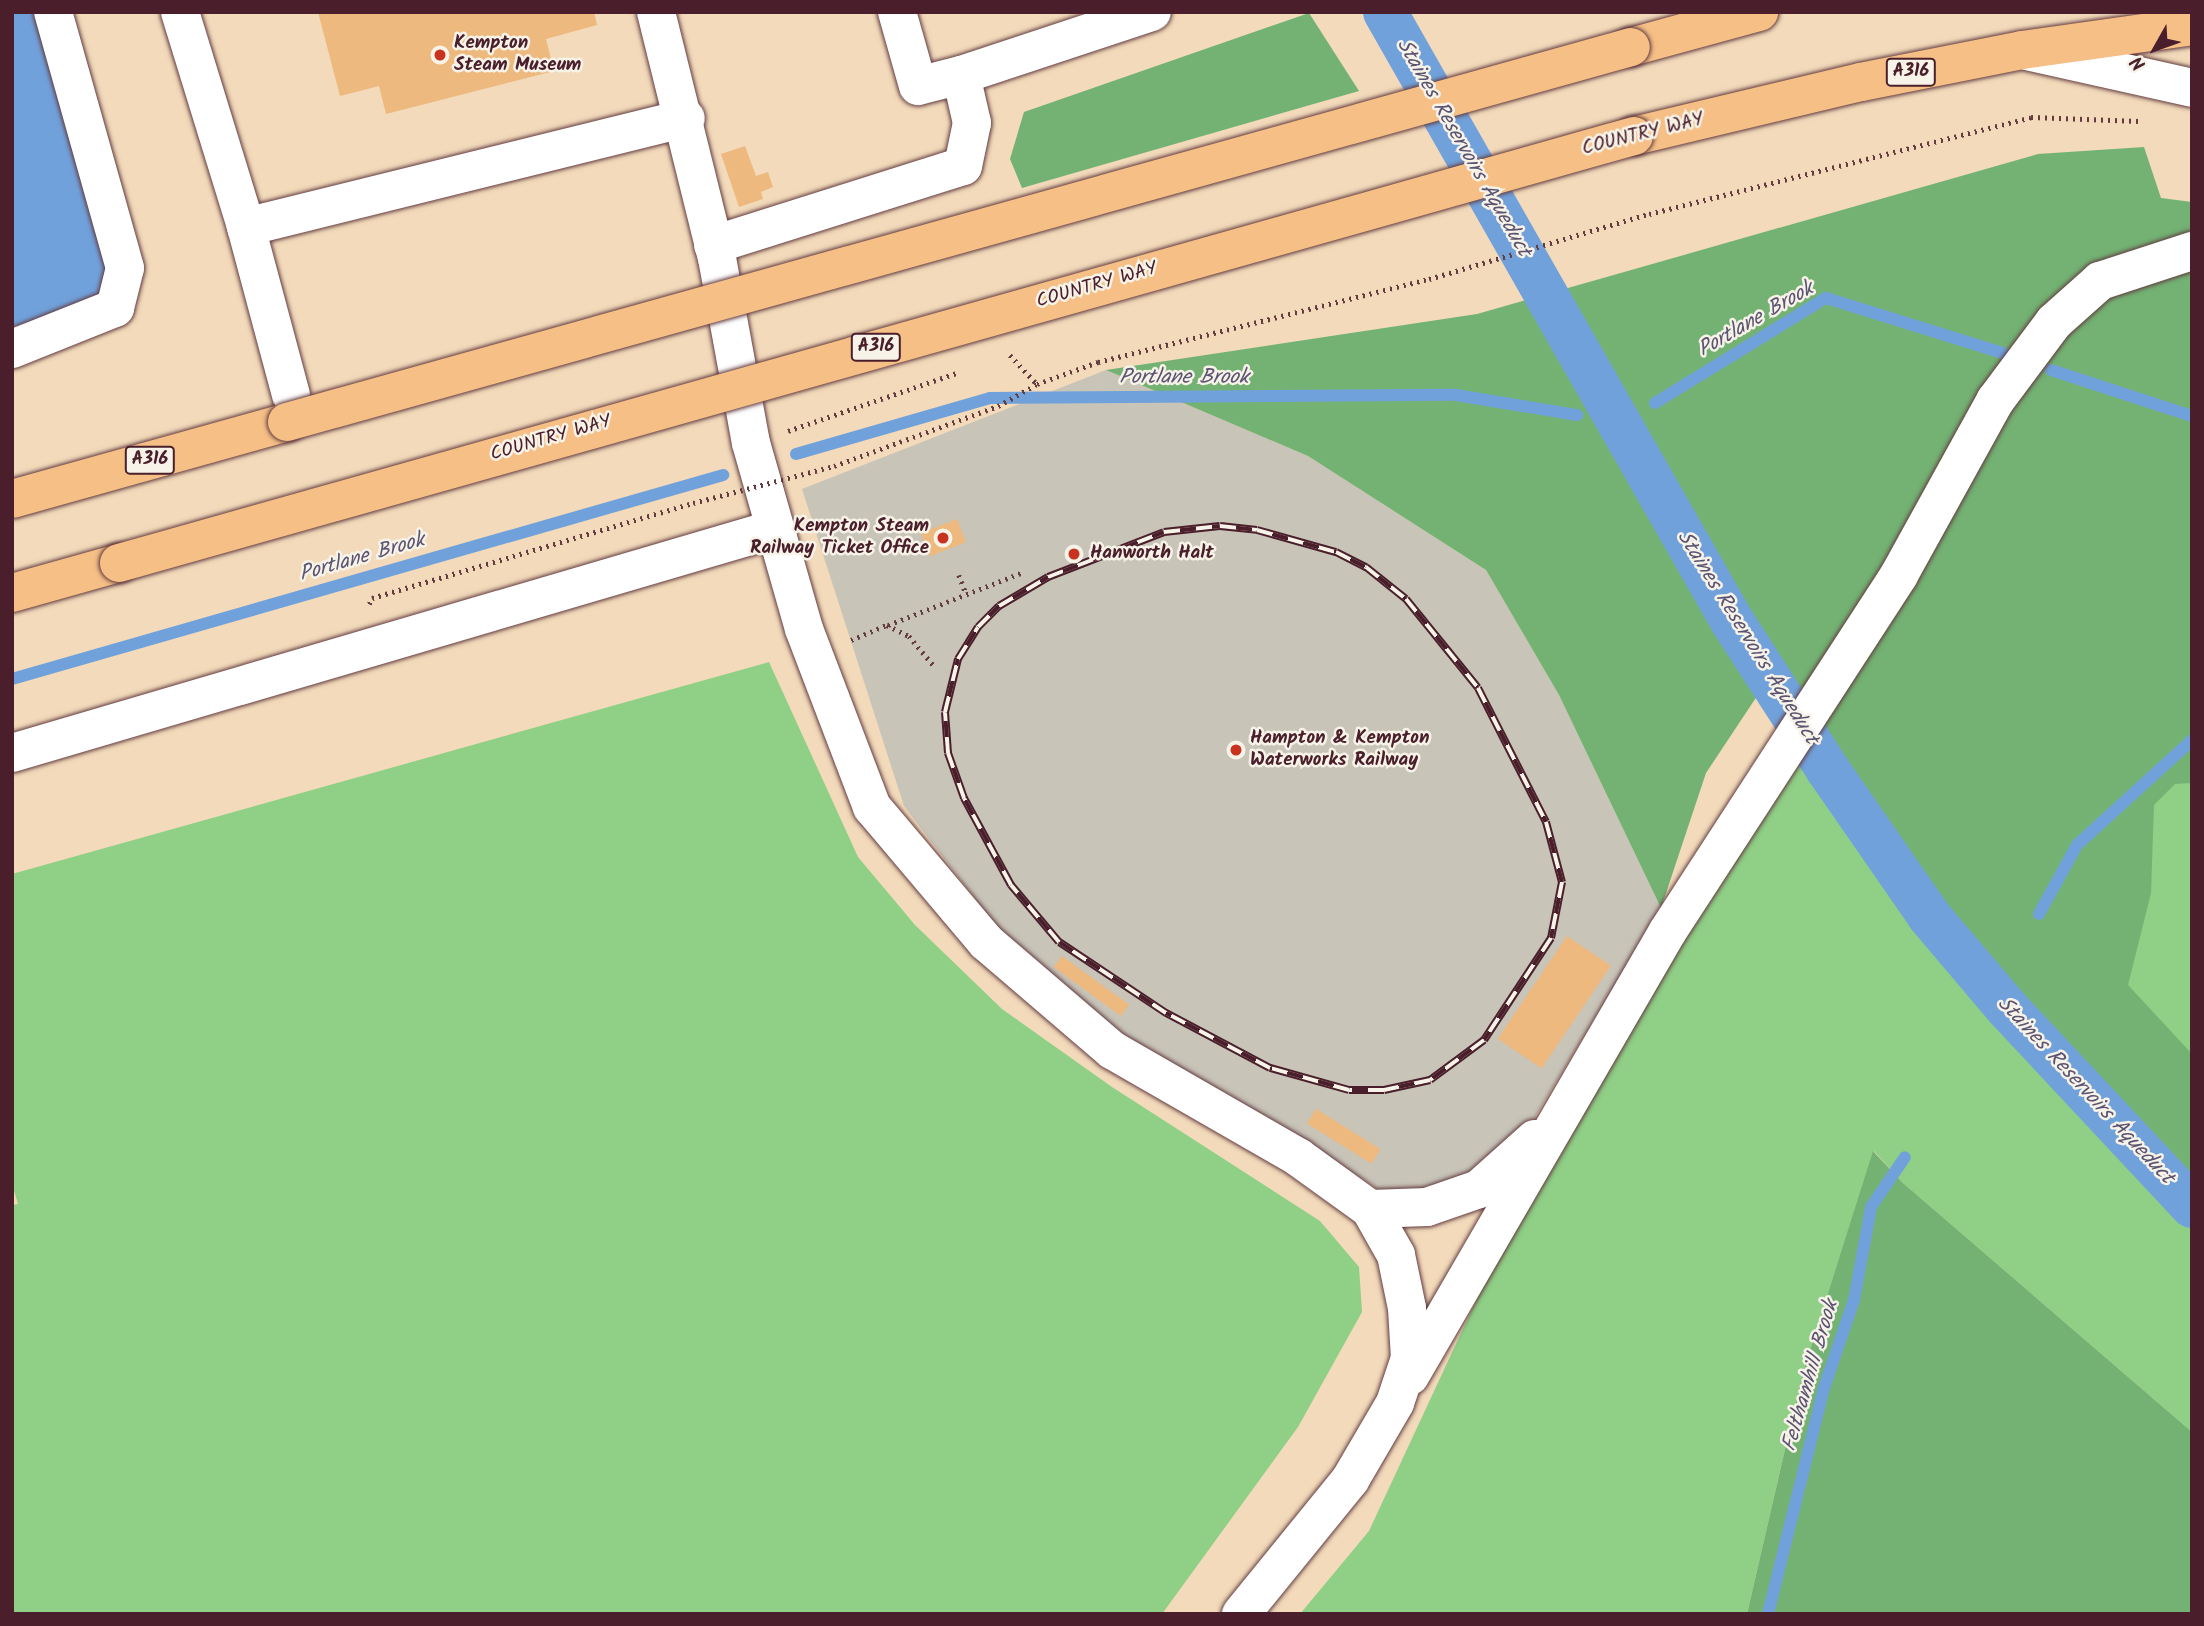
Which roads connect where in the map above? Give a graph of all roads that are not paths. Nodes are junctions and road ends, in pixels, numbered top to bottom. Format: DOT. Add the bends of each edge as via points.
graph roads {
  1 [pos="53,12"];
  2 [pos="180,12"];
  3 [pos="656,12"];
  4 [pos="897,12"];
  5 [pos="1152,12"];
  6 [pos="1759,12"];
  7 [pos="2192,26"];
  8 [pos="2022,50"];
  9 [pos="961,75"];
  10 [pos="2192,88"];
  11 [pos="685,118"];
  12 [pos="246,227"];
  13 [pos="713,245"];
  14 [pos="2192,251"];
  15 [pos="12,349"];
  16 [pos="289,409"];
  17 [pos="12,478"];
  18 [pos="12,499"];
  19 [pos="774,529"];
  20 [pos="12,593"];
  21 [pos="12,753"];
  22 [pos="1573,1098"];
  23 [pos="1370,1209"];
  24 [pos="1395,1403"];
  25 [pos="1241,1614"];
  1 -- 15 [label="lane" via="125,268 115,309"];
  2 -- 12 [label="lane"];
  3 -- 11 [label="lane"];
  4 -- 9 [label="lane" via="918,86"];
  5 -- 9 [label="lane"];
  6 -- 16 [label="highway, A316, bridge"];
  7 -- 8 [label="highway, COUNTRY WAY / A316"];
  8 -- 10 [label="lane"];
  8 -- 20 [label="highway, COUNTRY WAY / A316, bridge" via="1861,82 1634,136"];
  9 -- 13 [label="lane" via="972,123 963,166"];
  11 -- 12 [label="lane"];
  11 -- 13 [label="lane"];
  12 -- 16 [label="lane"];
  13 -- 19 [label="lane" via="751,443"];
  14 -- 22 [label="lane" via="2099,281 2054,322 1995,401 1899,575 1668,932"];
  16 -- 17 [label="highway"];
  16 -- 18 [label="highway, A316"];
  19 -- 21 [label="lane"];
  19 -- 23 [label="lane" via="804,629 872,807 986,942 1112,1050 1298,1157"];
  22 -- 23 [label="lane" via="1515,1161 1479,1189 1427,1207"];
  22 -- 24 [label="lane"];
  23 -- 24 [label="lane" via="1396,1255 1408,1308 1410,1358"];
  24 -- 25 [label="lane" via="1350,1480"];
}
